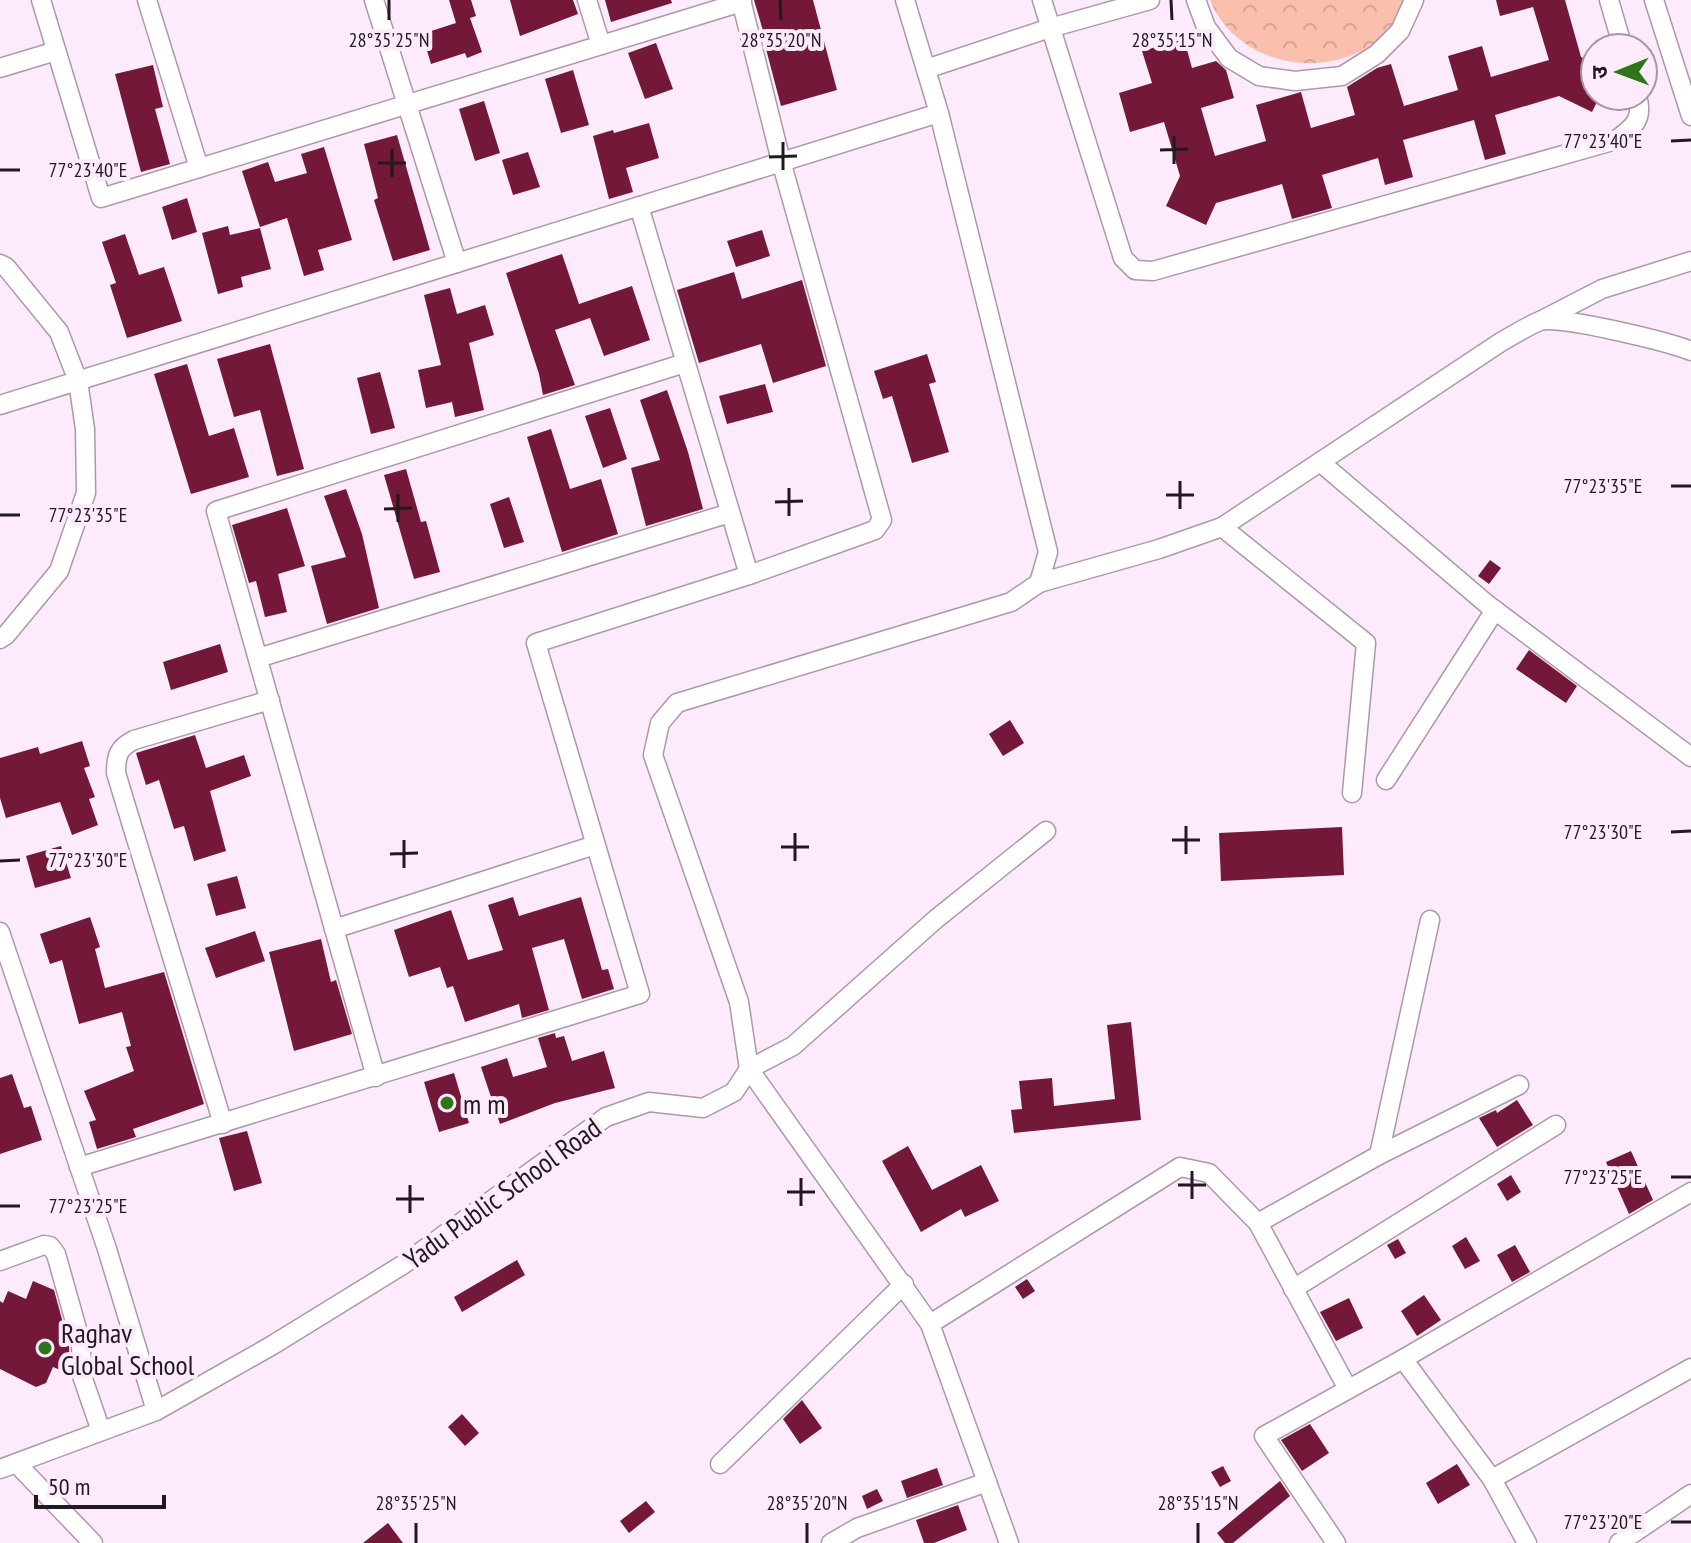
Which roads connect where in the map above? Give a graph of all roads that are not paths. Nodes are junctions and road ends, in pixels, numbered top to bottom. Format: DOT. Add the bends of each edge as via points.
graph roads {
  1 [pos="41,0"];
  2 [pos="147,0"];
  3 [pos="395,0"];
  4 [pos="587,0"];
  5 [pos="905,0"];
  6 [pos="1042,0"];
  7 [pos="1150,0"];
  8 [pos="1196,0"];
  9 [pos="1414,0"];
  10 [pos="1609,0"];
  11 [pos="1654,0"];
  12 [pos="742,1"];
  13 [pos="375,3"];
  14 [pos="1050,28"];
  15 [pos="1618,32"];
  16 [pos="601,45"];
  17 [pos="56,51"];
  18 [pos="0,68"];
  19 [pos="926,69"];
  20 [pos="406,105"];
  21 [pos="1640,112"];
  22 [pos="939,113"];
  23 [pos="1691,116"];
  24 [pos="781,161"];
  25 [pos="199,168"];
  26 [pos="639,206"];
  27 [pos="1691,261"];
  28 [pos="457,263"];
  29 [pos="0,264"];
  30 [pos="1542,320"];
  31 [pos="1690,349"];
  32 [pos="685,363"];
  33 [pos="78,381"];
  34 [pos="0,405"];
  35 [pos="1320,462"];
  36 [pos="730,513"];
  37 [pos="1222,527"];
  38 [pos="749,575"];
  39 [pos="1039,583"];
  40 [pos="1495,610"];
  41 [pos="0,639"];
  42 [pos="258,658"];
  43 [pos="270,700"];
  44 [pos="1691,757"];
  45 [pos="1386,780"];
  46 [pos="1352,793"];
  47 [pos="1046,831"];
  48 [pos="595,845"];
  49 [pos="1430,920"];
  50 [pos="334,929"];
  51 [pos="0,932"];
  52 [pos="749,1069"];
  53 [pos="376,1077"];
  54 [pos="1519,1085"];
  55 [pos="223,1124"];
  56 [pos="1556,1125"];
  57 [pos="1379,1155"];
  58 [pos="79,1167"];
  59 [pos="1691,1192"];
  60 [pos="1258,1223"];
  61 [pos="0,1261"];
  62 [pos="904,1284"];
  63 [pos="1293,1289"];
  64 [pos="930,1324"];
  65 [pos="1403,1359"];
  66 [pos="1691,1368"];
  67 [pos="1348,1389"];
  68 [pos="156,1411"];
  69 [pos="101,1431"];
  70 [pos="720,1464"];
  71 [pos="8,1466"];
  72 [pos="1492,1479"];
  73 [pos="987,1482"];
  74 [pos="1691,1494"];
  75 [pos="93,1543"];
  76 [pos="831,1543"];
  77 [pos="1009,1543"];
  78 [pos="1336,1543"];
  79 [pos="1527,1543"];
  80 [pos="1619,1543"];
  1 -- 17 [label="street"];
  2 -- 25 [label="street"];
  3 -- 13 [label="street"];
  4 -- 16 [label="street"];
  5 -- 19 [label="street"];
  6 -- 14 [label="street"];
  7 -- 14 [label="street"];
  8 -- 9 [label="street" via="1206,27 1229,58 1259,76 1295,81 1342,76 1377,54 1400,31"];
  10 -- 15 [label="street"];
  11 -- 23 [label="street"];
  12 -- 16 [label="street"];
  12 -- 24 [label="street"];
  13 -- 20 [label="street"];
  14 -- 19 [label="street"];
  14 -- 21 [label="street" via="1123,258 1135,270 1153,271 1616,140 1633,128"];
  16 -- 20 [label="street"];
  17 -- 18 [label="street"];
  17 -- 25 [label="street" via="101,198"];
  19 -- 22 [label="street"];
  20 -- 25 [label="street"];
  20 -- 28 [label="street"];
  22 -- 24 [label="street"];
  22 -- 39 [label="street" via="1048,552"];
  24 -- 26 [label="street"];
  24 -- 38 [label="street" via="882,520 875,530"];
  26 -- 28 [label="street"];
  26 -- 32 [label="street"];
  27 -- 30 [label="street" via="1602,289"];
  28 -- 33 [label="street"];
  29 -- 33 [label="street" via="59,332"];
  30 -- 31 [label="street"];
  30 -- 35 [label="street"];
  32 -- 36 [label="street"];
  32 -- 42 [label="street" via="216,511"];
  33 -- 34 [label="street"];
  33 -- 41 [label="street" via="86,493 59,571"];
  35 -- 37 [label="street"];
  35 -- 40 [label="street"];
  36 -- 38 [label="street"];
  36 -- 42 [label="street"];
  37 -- 39 [label="street"];
  37 -- 46 [label="street" via="1366,643"];
  38 -- 48 [label="street" via="536,643"];
  39 -- 52 [label="street" via="1011,602 677,703 660,723 653,755 739,1002"];
  40 -- 44 [label="street"];
  40 -- 45 [label="street"];
  42 -- 43 [label="street"];
  43 -- 50 [label="street"];
  43 -- 55 [label="street" via="134,740 116,757 116,773"];
  47 -- 52 [label="street, Yadu Public School Road" via="936,919 793,1046"];
  48 -- 50 [label="street"];
  48 -- 53 [label="street" via="640,994"];
  49 -- 57 [label="street"];
  50 -- 53 [label="street"];
  51 -- 58 [label="street"];
  52 -- 62 [label="street"];
  52 -- 68 [label="street, Yadu Public School Road" via="734,1092 703,1108 649,1102 606,1117 404,1264"];
  53 -- 55 [label="street"];
  54 -- 57 [label="street"];
  55 -- 58 [label="street"];
  56 -- 63 [label="street"];
  57 -- 60 [label="street"];
  58 -- 68 [label="street"];
  59 -- 65 [label="street"];
  60 -- 63 [label="street"];
  60 -- 64 [label="street" via="1209,1173 1180,1167"];
  61 -- 69 [label="street" via="44,1245 56,1254 81,1343 82,1376"];
  62 -- 64 [label="street"];
  62 -- 70 [label="street"];
  63 -- 67 [label="street"];
  64 -- 73 [label="street"];
  65 -- 67 [label="street"];
  65 -- 72 [label="street"];
  66 -- 72 [label="street"];
  67 -- 78 [label="street" via="1264,1436"];
  68 -- 69 [label="street, Yadu Public School Road"];
  69 -- 71 [label="street, Yadu Public School Road"];
  71 -- 75 [label="street"];
  72 -- 79 [label="street"];
  73 -- 76 [label="street" via="857,1528"];
  73 -- 77 [label="street"];
  74 -- 80 [label="street"];
}
